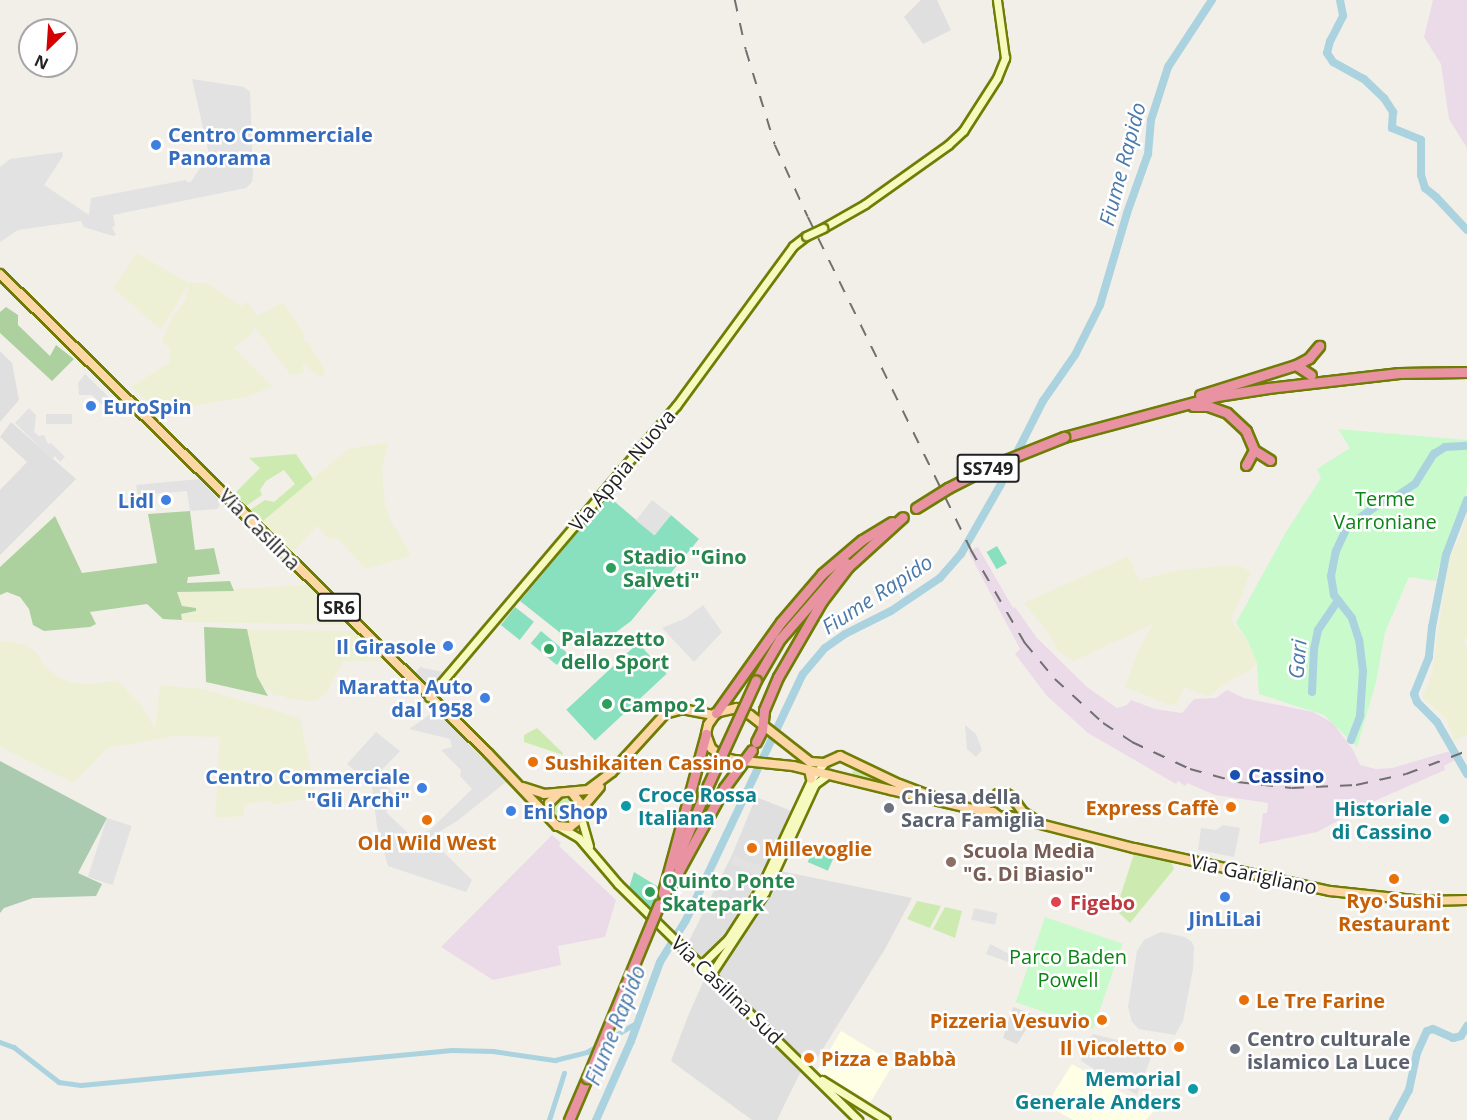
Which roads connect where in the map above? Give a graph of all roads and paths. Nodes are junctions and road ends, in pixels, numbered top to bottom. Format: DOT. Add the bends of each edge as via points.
graph roads {
  1 [pos="997,0"];
  2 [pos="0,274"];
  3 [pos="1319,346"];
  4 [pos="1296,365"];
  5 [pos="1467,372"];
  6 [pos="1311,375"];
  7 [pos="1143,414"];
  8 [pos="1254,450"];
  9 [pos="1270,460"];
  10 [pos="1245,465"];
  11 [pos="903,517"];
  12 [pos="429,697"];
  13 [pos="715,714"];
  14 [pos="761,726"];
  15 [pos="706,732"];
  16 [pos="754,746"];
  17 [pos="729,759"];
  18 [pos="846,759"];
  19 [pos="748,761"];
  20 [pos="824,763"];
  21 [pos="812,773"];
  22 [pos="829,774"];
  23 [pos="841,777"];
  24 [pos="519,784"];
  25 [pos="595,789"];
  26 [pos="562,792"];
  27 [pos="572,794"];
  28 [pos="946,802"];
  29 [pos="992,802"];
  30 [pos="1015,804"];
  31 [pos="583,807"];
  32 [pos="966,807"];
  33 [pos="993,812"];
  34 [pos="548,815"];
  35 [pos="1009,816"];
  36 [pos="581,818"];
  37 [pos="1044,825"];
  38 [pos="560,827"];
  39 [pos="592,854"];
  40 [pos="663,894"];
  41 [pos="1467,900"];
  42 [pos="701,965"];
  43 [pos="711,974"];
  44 [pos="834,1091"];
  45 [pos="569,1120"];
  46 [pos="858,1120"];
  47 [pos="886,1120"];
  1 -- 12 [label="street, Via Appia Nuova, bridge" via="1005,58 997,78 963,131 865,204 793,246 676,406"];
  2 -- 12 [label="main road, Via Casilina / SR6"];
  3 -- 4 [label="highway"];
  4 -- 6 [label="highway"];
  4 -- 7 [label="highway"];
  5 -- 7 [label="highway, SS749" via="1303,383 1217,396"];
  7 -- 8 [label="highway" via="1194,406 1221,410 1246,431"];
  7 -- 11 [label="highway, SS749, bridge" via="1064,437 991,466"];
  8 -- 9 [label="highway"];
  8 -- 10 [label="highway"];
  11 -- 13 [label="highway" via="862,540 822,574 781,622"];
  11 -- 14 [label="highway" via="848,567 822,602 778,677"];
  11 -- 40 [label="highway, SS749, bridge" via="836,572 780,639 756,680"];
  12 -- 24 [label="main road, Via Casilina / SR6"];
  13 -- 14 [label="main road" via="737,708"];
  13 -- 15 [label="main road"];
  13 -- 25 [label="main road" via="682,709 665,714"];
  14 -- 16 [label="highway"];
  14 -- 20 [label="main road" via="810,762"];
  15 -- 17 [label="main road" via="711,748"];
  15 -- 25 [label="main road" via="697,717 689,713 667,717 636,753"];
  15 -- 40 [label="highway"];
  16 -- 17 [label="main road" via="739,758"];
  16 -- 19 [label="highway"];
  17 -- 19 [label="main road, Via Garigliano"];
  18 -- 20 [label="main road" via="836,756"];
  18 -- 23 [label="main road" via="851,768"];
  18 -- 28 [label="main road, Via Garigliano"];
  19 -- 21 [label="main road, Via Garigliano"];
  19 -- 40 [label="highway" via="724,788"];
  20 -- 21 [label="street"];
  21 -- 22 [label="main road, Via Garigliano"];
  21 -- 42 [label="street" via="760,889 728,939"];
  22 -- 23 [label="main road, Via Garigliano"];
  22 -- 43 [label="street" via="815,784 765,892"];
  23 -- 28 [label="main road, Via Garigliano"];
  24 -- 26 [label="main road, Via Casilina / SR6" via="534,792"];
  24 -- 34 [label="main road, Via Casilina / SR6"];
  25 -- 27 [label="main road, Via Casilina"];
  25 -- 31 [label="main road"];
  26 -- 27 [label="main road, Via Casilina / SR6"];
  26 -- 34 [label="main road" via="552,798"];
  27 -- 31 [label="main road"];
  28 -- 32 [label="main road, Via Garigliano"];
  29 -- 30 [label="main road, Via Garigliano" via="1005,793"];
  29 -- 32 [label="main road, Via Garigliano"];
  29 -- 33 [label="main road"];
  30 -- 35 [label="main road"];
  30 -- 37 [label="main road, Via Garigliano"];
  31 -- 36 [label="main road"];
  32 -- 33 [label="main road, Via Garigliano"];
  33 -- 35 [label="main road, Via Garigliano" via="1000,817"];
  34 -- 38 [label="main road, Via Casilina / SR6"];
  35 -- 37 [label="main road, Via Garigliano"];
  36 -- 38 [label="main road" via="574,825"];
  36 -- 39 [label="street, Via Casilina Sud"];
  37 -- 41 [label="main road, Via Garigliano" via="1330,891 1423,902"];
  38 -- 39 [label="street, Via Casilina Sud" via="579,838"];
  39 -- 42 [label="street, Via Casilina Sud"];
  40 -- 45 [label="highway, SS749, bridge"];
  42 -- 43 [label="street, Via Casilina Sud"];
  43 -- 44 [label="street, Via Casilina Sud"];
  44 -- 46 [label="street"];
  44 -- 47 [label="street"];
}
